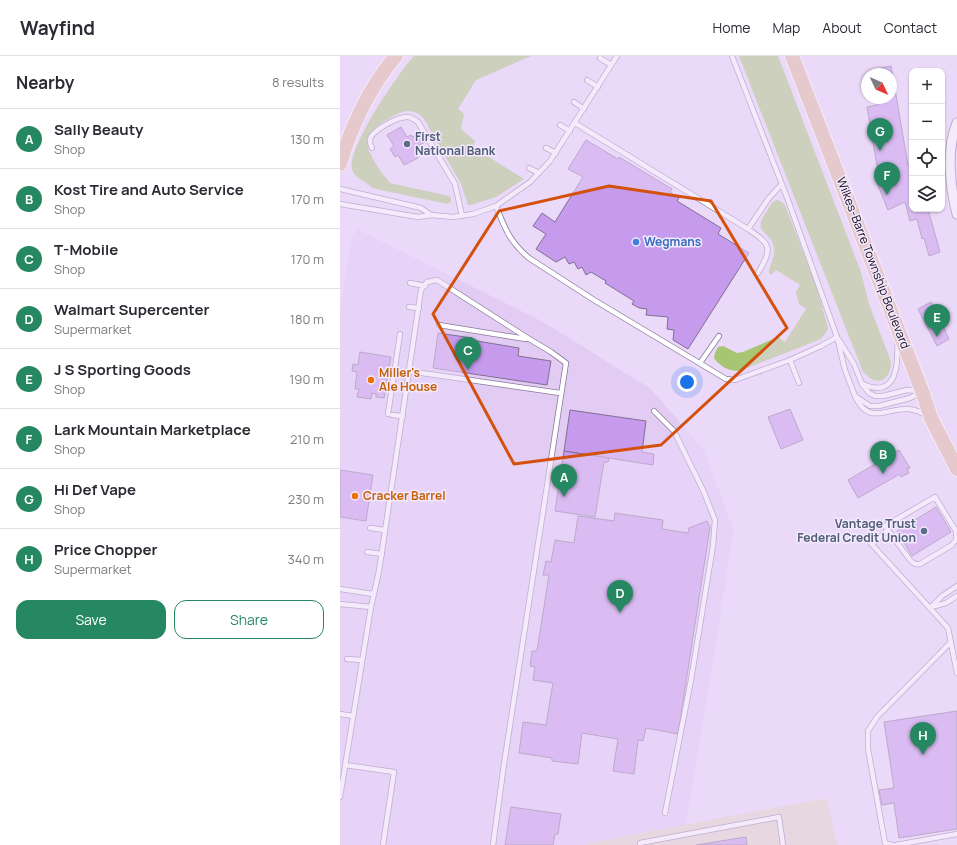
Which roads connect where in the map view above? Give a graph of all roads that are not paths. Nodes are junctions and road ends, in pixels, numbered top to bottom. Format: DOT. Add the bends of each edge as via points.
graph roads {
  1 [pos="396,56"];
  2 [pos="617,56"];
  3 [pos="732,56"];
  4 [pos="792,56"];
  5 [pos="600,58"];
  6 [pos="611,65"];
  7 [pos="587,80"];
  8 [pos="598,87"];
  9 [pos="574,102"];
  10 [pos="584,109"];
  11 [pos="575,123"];
  12 [pos="957,123"];
  13 [pos="560,125"];
  14 [pos="570,131"];
  15 [pos="372,148"];
  16 [pos="546,148"];
  17 [pos="556,153"];
  18 [pos="340,164"];
  19 [pos="529,168"];
  20 [pos="538,174"];
  21 [pos="781,185"];
  22 [pos="340,189"];
  23 [pos="340,204"];
  24 [pos="496,206"];
  25 [pos="957,214"];
  26 [pos="431,215"];
  27 [pos="462,216"];
  28 [pos="748,229"];
  29 [pos="758,273"];
  30 [pos="410,283"];
  31 [pos="425,286"];
  32 [pos="409,307"];
  33 [pos="418,308"];
  34 [pos="439,325"];
  35 [pos="899,331"];
  36 [pos="400,334"];
  37 [pos="719,336"];
  38 [pos="837,337"];
  39 [pos="530,340"];
  40 [pos="790,360"];
  41 [pos="700,363"];
  42 [pos="408,371"];
  43 [pos="799,383"];
  44 [pos="862,384"];
  45 [pos="922,391"];
  46 [pos="560,393"];
  47 [pos="855,396"];
  48 [pos="654,411"];
  49 [pos="402,416"];
  50 [pos="931,418"];
  51 [pos="955,468"];
  52 [pos="370,528"];
  53 [pos="385,530"];
  54 [pos="888,530"];
  55 [pos="866,538"];
  56 [pos="872,544"];
  57 [pos="367,552"];
  58 [pos="382,554"];
  59 [pos="957,586"];
  60 [pos="340,589"];
  61 [pos="373,594"];
  62 [pos="957,596"];
  63 [pos="340,604"];
  64 [pos="371,607"];
  65 [pos="930,608"];
  66 [pos="951,642"];
  67 [pos="347,659"];
  68 [pos="362,660"];
  69 [pos="957,673"];
  70 [pos="340,714"];
  71 [pos="353,716"];
  72 [pos="343,768"];
  73 [pos="340,797"];
  74 [pos="665,813"];
  75 [pos="957,834"];
  76 [pos="383,845"];
  77 [pos="493,845"];
  78 [pos="640,845"];
  79 [pos="784,845"];
  80 [pos="892,845"];
  81 [pos="896,845"];
  1 -- 18 [label="main road" via="372,89"];
  2 -- 6 [label="lane"];
  3 -- 21 [label="lane"];
  4 -- 35 [label="main road, Wilkes-Barre Township Boulevard"];
  5 -- 6 [label="lane"];
  6 -- 8 [label="lane"];
  7 -- 8 [label="lane"];
  8 -- 10 [label="lane"];
  9 -- 10 [label="lane"];
  10 -- 11 [label="lane"];
  11 -- 14 [label="lane"];
  11 -- 28 [label="lane"];
  12 -- 25 [label="street" via="951,149 951,185"];
  13 -- 14 [label="lane"];
  14 -- 17 [label="lane"];
  15 -- 27 [label="lane" via="370,139 376,130 408,116 413,118 418,122 455,184"];
  16 -- 17 [label="lane"];
  17 -- 20 [label="lane"];
  19 -- 20 [label="lane"];
  20 -- 24 [label="lane"];
  21 -- 28 [label="lane"];
  21 -- 38 [label="lane"];
  22 -- 26 [label="lane" via="421,208"];
  23 -- 26 [label="lane" via="418,217"];
  24 -- 27 [label="lane"];
  24 -- 41 [label="lane" via="509,236 529,258"];
  26 -- 27 [label="lane"];
  28 -- 29 [label="lane" via="763,239 768,248 768,254"];
  30 -- 31 [label="lane"];
  31 -- 33 [label="lane" via="421,290"];
  31 -- 39 [label="lane" via="427,282 437,280"];
  32 -- 33 [label="lane"];
  33 -- 42 [label="lane"];
  34 -- 39 [label="lane"];
  35 -- 44 [label="lane" via="896,372 891,381 884,387 875,388"];
  35 -- 45 [label="main road, Wilkes-Barre Township Boulevard"];
  36 -- 49 [label="lane" via="390,415"];
  37 -- 41 [label="lane"];
  38 -- 40 [label="lane"];
  38 -- 44 [label="lane" via="854,364"];
  38 -- 47 [label="lane" via="844,370"];
  39 -- 46 [label="lane" via="566,363"];
  40 -- 41 [label="lane" via="735,380 726,379"];
  40 -- 43 [label="lane"];
  42 -- 46 [label="lane"];
  42 -- 49 [label="lane"];
  44 -- 45 [label="lane" via="875,396 907,390"];
  45 -- 47 [label="lane" via="910,398 879,406 870,406"];
  45 -- 50 [label="main road, Wilkes-Barre Township Boulevard"];
  46 -- 77 [label="lane"];
  47 -- 50 [label="lane" via="858,402 872,413 908,409 919,411"];
  48 -- 74 [label="lane" via="674,431 715,520 691,680"];
  49 -- 53 [label="lane"];
  50 -- 51 [label="main road, Wilkes-Barre Township Boulevard"];
  52 -- 53 [label="lane"];
  53 -- 58 [label="lane"];
  54 -- 54 [label="lane" via="885,526 935,496 957,536 952,545 916,564 912,563"];
  54 -- 56 [label="lane"];
  55 -- 56 [label="lane"];
  56 -- 65 [label="lane"];
  57 -- 58 [label="lane"];
  58 -- 61 [label="lane"];
  59 -- 65 [label="lane"];
  60 -- 61 [label="lane"];
  61 -- 64 [label="lane"];
  62 -- 65 [label="lane"];
  63 -- 64 [label="lane"];
  64 -- 68 [label="lane"];
  65 -- 66 [label="lane" via="948,628"];
  66 -- 69 [label="lane"];
  66 -- 80 [label="lane" via="877,717 868,730 868,749 885,843"];
  67 -- 68 [label="lane"];
  68 -- 71 [label="lane"];
  70 -- 71 [label="lane"];
  71 -- 72 [label="lane"];
  72 -- 73 [label="lane"];
  72 -- 76 [label="lane" via="394,772"];
  75 -- 81 [label="lane"];
  78 -- 79 [label="lane" via="779,817"];
}
